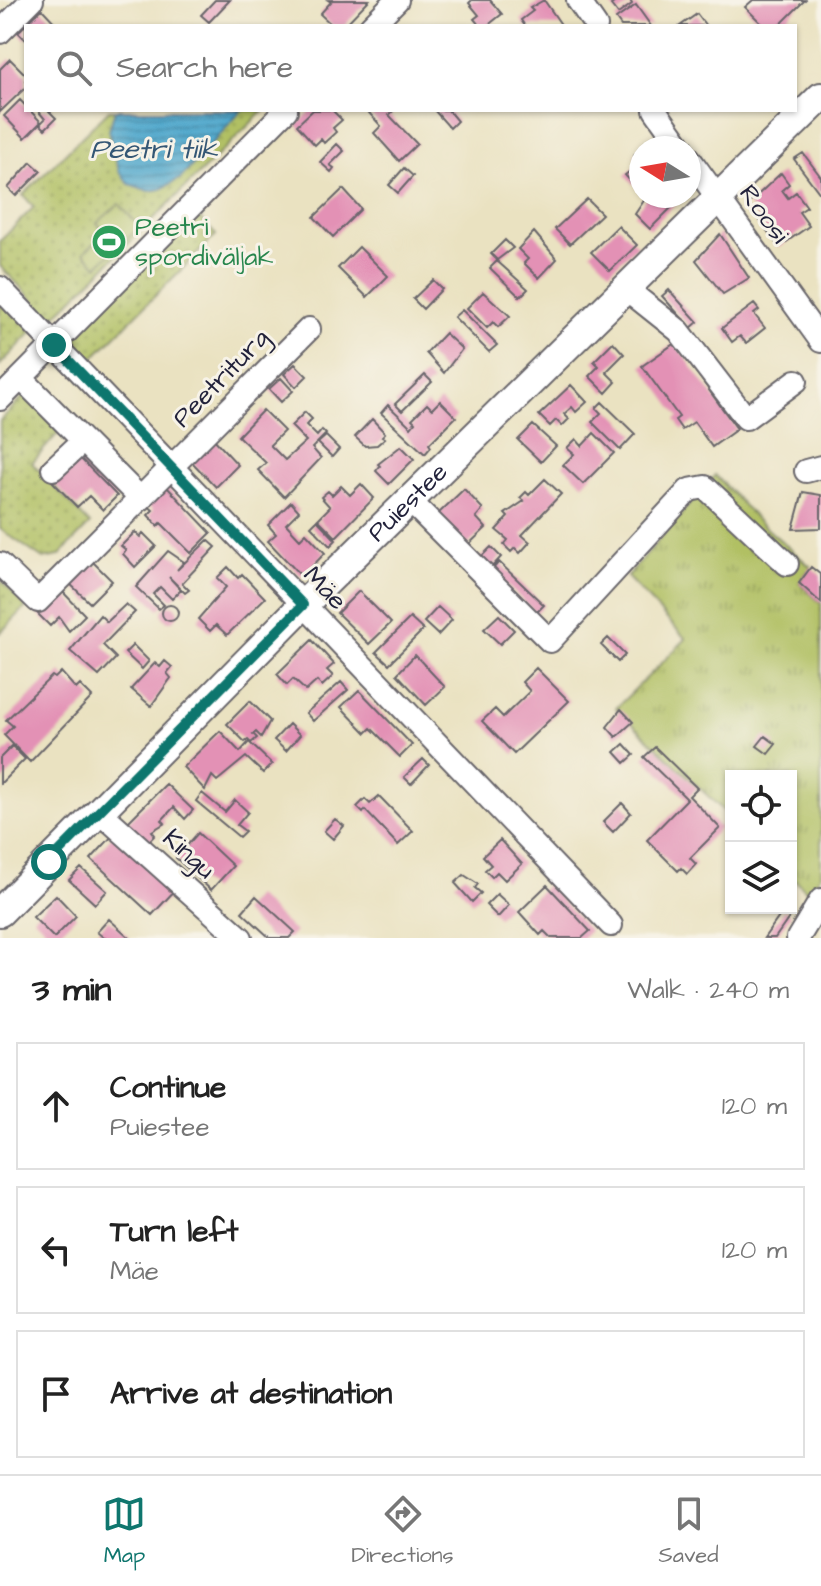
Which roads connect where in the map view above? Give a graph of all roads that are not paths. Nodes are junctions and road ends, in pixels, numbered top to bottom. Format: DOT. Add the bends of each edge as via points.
graph roads {
  1 [pos="32,0"];
  2 [pos="397,0"];
  3 [pos="578,0"];
  4 [pos="373,24"];
  5 [pos="595,24"];
  6 [pos="0,32"];
  7 [pos="821,97"];
  8 [pos="284,112"];
  9 [pos="656,112"];
  10 [pos="673,136"];
  11 [pos="701,175"];
  12 [pos="718,198"];
  13 [pos="0,288"];
  14 [pos="625,288"];
  15 [pos="309,329"];
  16 [pos="821,341"];
  17 [pos="54,345"];
  18 [pos="21,378"];
  19 [pos="796,381"];
  20 [pos="0,399"];
  21 [pos="83,441"];
  22 [pos="172,468"];
  23 [pos="53,469"];
  24 [pos="141,499"];
  25 [pos="409,500"];
  26 [pos="0,564"];
  27 [pos="787,564"];
  28 [pos="303,605"];
  29 [pos="99,811"];
  30 [pos="821,900"];
  31 [pos="0,912"];
  32 [pos="611,925"];
  33 [pos="241,938"];
  34 [pos="798,938"];
  1 -- 6 [label="street"];
  2 -- 4 [label="street"];
  3 -- 5 [label="street"];
  7 -- 12 [label="main road, Puiestee"];
  8 -- 17 [label="street"];
  9 -- 10 [label="street"];
  11 -- 12 [label="street, Roosi"];
  12 -- 14 [label="main road, Puiestee"];
  12 -- 16 [label="street, Roosi"];
  13 -- 17 [label="street, Mäe"];
  14 -- 19 [label="street" via="679,331 746,418"];
  14 -- 25 [label="main road, Puiestee"];
  15 -- 22 [label="street, Peetriturg"];
  17 -- 18 [label="street"];
  17 -- 22 [label="street, Mäe"];
  18 -- 20 [label="street"];
  18 -- 21 [label="street"];
  21 -- 23 [label="street"];
  21 -- 24 [label="street"];
  22 -- 24 [label="street, Peetriturg"];
  22 -- 28 [label="street, Mäe"];
  24 -- 26 [label="street, Peetriturg" via="38,601"];
  25 -- 27 [label="street" via="550,641 689,490 705,487"];
  25 -- 28 [label="main road, Puiestee"];
  28 -- 29 [label="main road, Puiestee"];
  28 -- 32 [label="street, Mäe"];
  29 -- 31 [label="main road, Puiestee"];
  29 -- 33 [label="street, Kingu"];
  30 -- 34 [label="street"];
}
